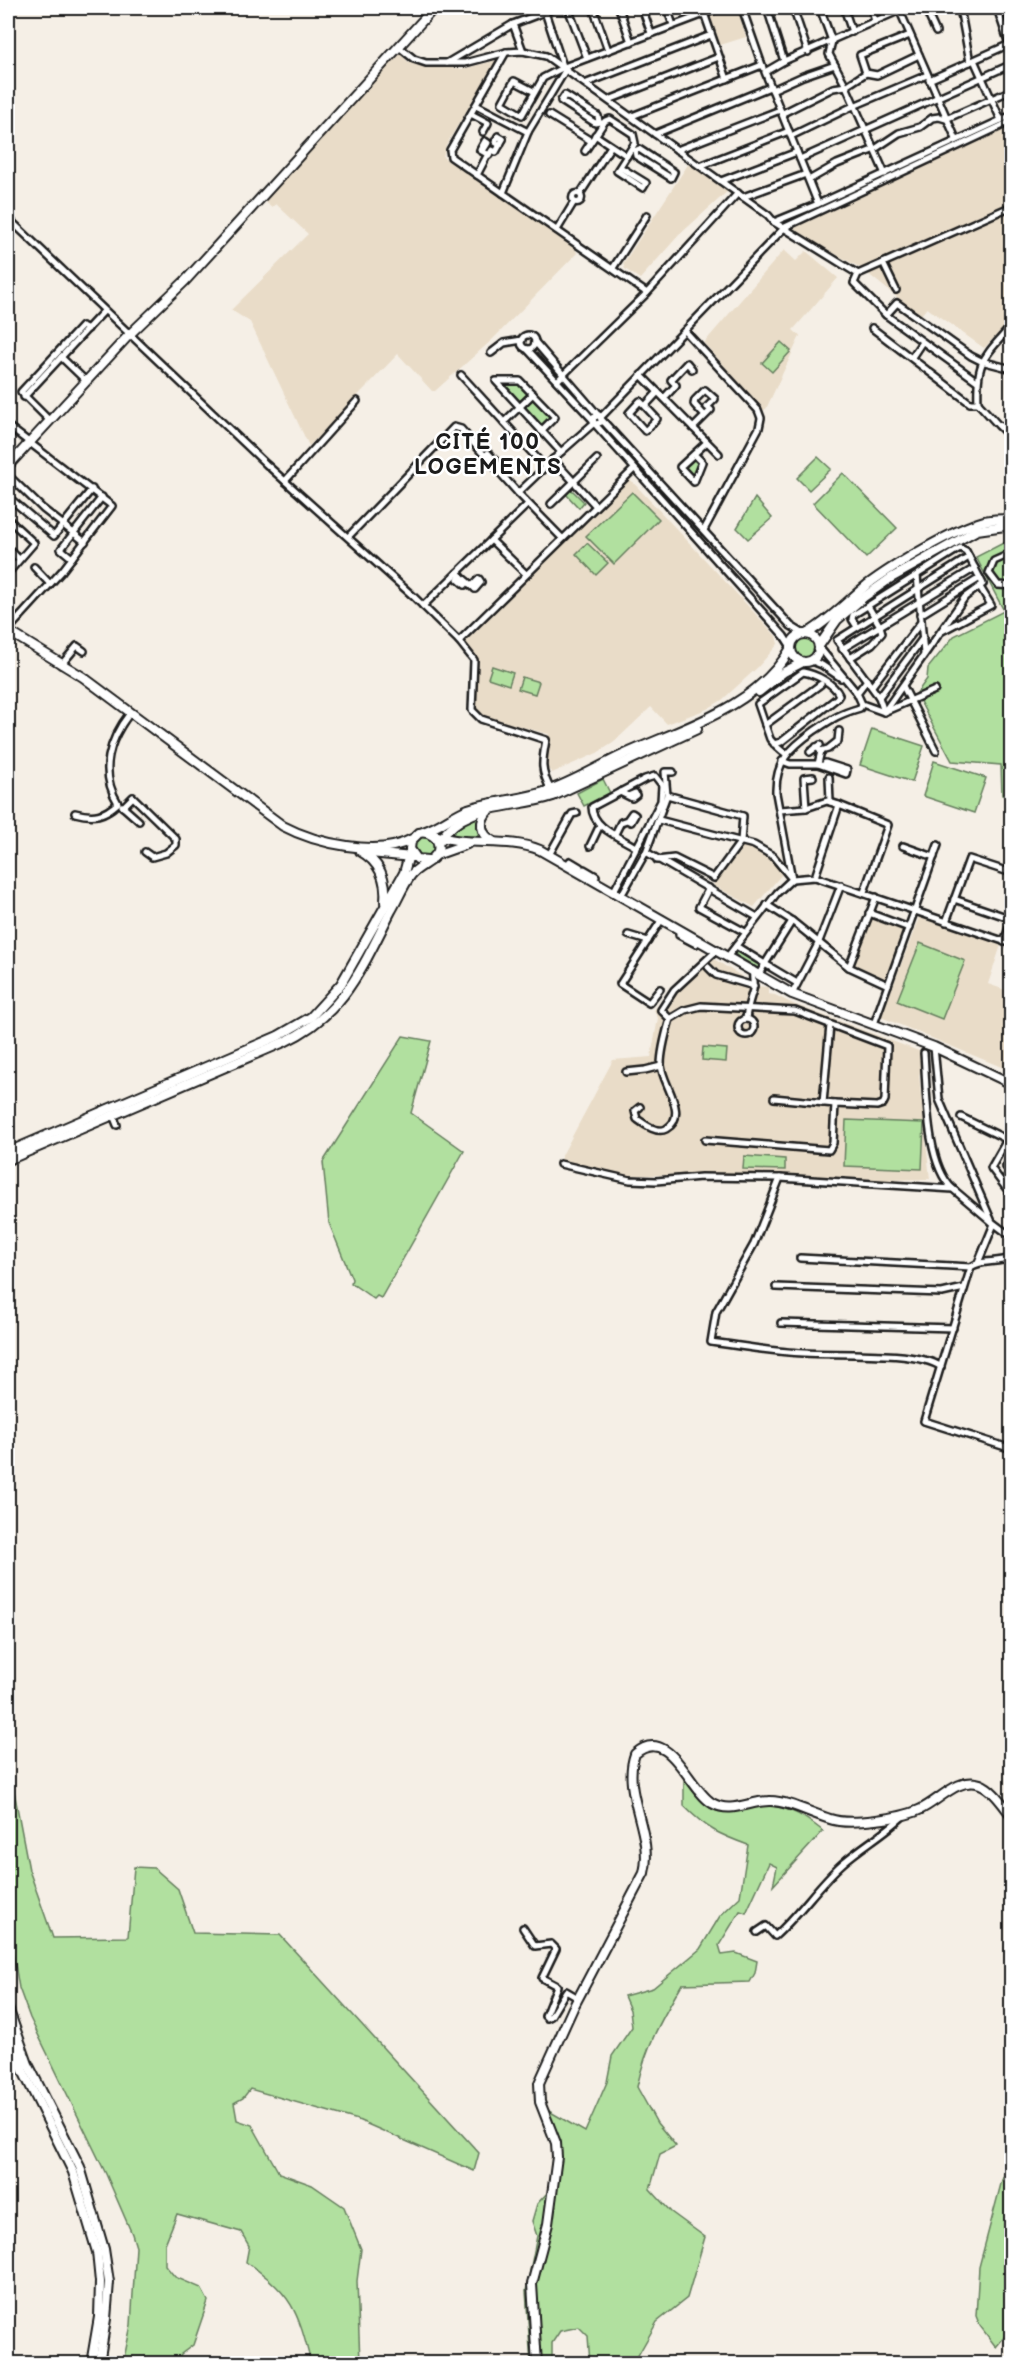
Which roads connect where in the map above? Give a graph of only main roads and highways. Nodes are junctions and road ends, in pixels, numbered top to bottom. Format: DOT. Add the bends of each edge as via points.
graph roads {
  1 [pos="434,8"];
  2 [pos="8,465"];
  3 [pos="1011,519"];
  4 [pos="1011,525"];
  5 [pos="8,630"];
  6 [pos="805,634"];
  7 [pos="819,647"];
  8 [pos="791,648"];
  9 [pos="808,662"];
  10 [pos="129,715"];
  11 [pos="489,810"];
  12 [pos="422,832"];
  13 [pos="412,839"];
  14 [pos="440,841"];
  15 [pos="495,841"];
  16 [pos="470,843"];
  17 [pos="360,851"];
  18 [pos="412,855"];
  19 [pos="431,858"];
  20 [pos="385,905"];
  21 [pos="1011,1084"];
  22 [pos="8,1152"];
  23 [pos="8,1160"];
  24 [pos="1011,1816"];
  25 [pos="8,2008"];
  26 [pos="8,2028"];
  27 [pos="91,2364"];
  28 [pos="99,2364"];
  29 [pos="537,2364"];
  1 -- 2 [label="main road" via="185,281"];
  3 -- 6 [label="main road" via="985,521 928,548 867,585 827,621"];
  4 -- 7 [label="main road" via="977,530 891,578 837,620"];
  5 -- 10 [label="main road" via="83,677"];
  6 -- 7 [label="main road" via="816,639"];
  6 -- 8 [label="main road" via="795,638"];
  7 -- 9 [label="main road" via="818,655"];
  8 -- 9 [label="main road" via="793,656"];
  8 -- 12 [label="main road" via="772,674 722,711 551,790 467,810"];
  9 -- 11 [label="main road" via="784,672 736,708 693,731 553,796"];
  10 -- 13 [label="main road" via="288,829 368,848 388,848"];
  10 -- 17 [label="main road" via="276,828 318,843"];
  11 -- 14 [label="main road" via="461,818"];
  11 -- 15 [label="main road" via="481,825 484,834"];
  12 -- 13 [label="main road"];
  12 -- 14 [label="main road"];
  13 -- 18 [label="main road"];
  14 -- 16 [label="main road"];
  14 -- 19 [label="main road"];
  15 -- 16 [label="main road"];
  15 -- 21 [label="main road" via="525,845 549,855 792,994 934,1047"];
  16 -- 19 [label="main road"];
  17 -- 18 [label="main road"];
  17 -- 20 [label="main road" via="382,873"];
  18 -- 19 [label="main road"];
  18 -- 20 [label="main road"];
  19 -- 23 [label="main road" via="411,876 347,991 320,1022 284,1042"];
  20 -- 22 [label="main road" via="341,984 306,1020 278,1036"];
  24 -- 29 [label="main road" via="987,1788 974,1783 965,1783 905,1815 843,1822 770,1800 723,1807 704,1797 666,1749 649,1746 635,1754 631,1772 645,1841 644,1873 578,1998 539,2083 540,2102 557,2157 548,2224 532,2284"];
  25 -- 28 [label="main road" via="28,2064 80,2167 104,2249 109,2282"];
  26 -- 27 [label="main road" via="22,2069 73,2172 97,2252 99,2317"];
}
